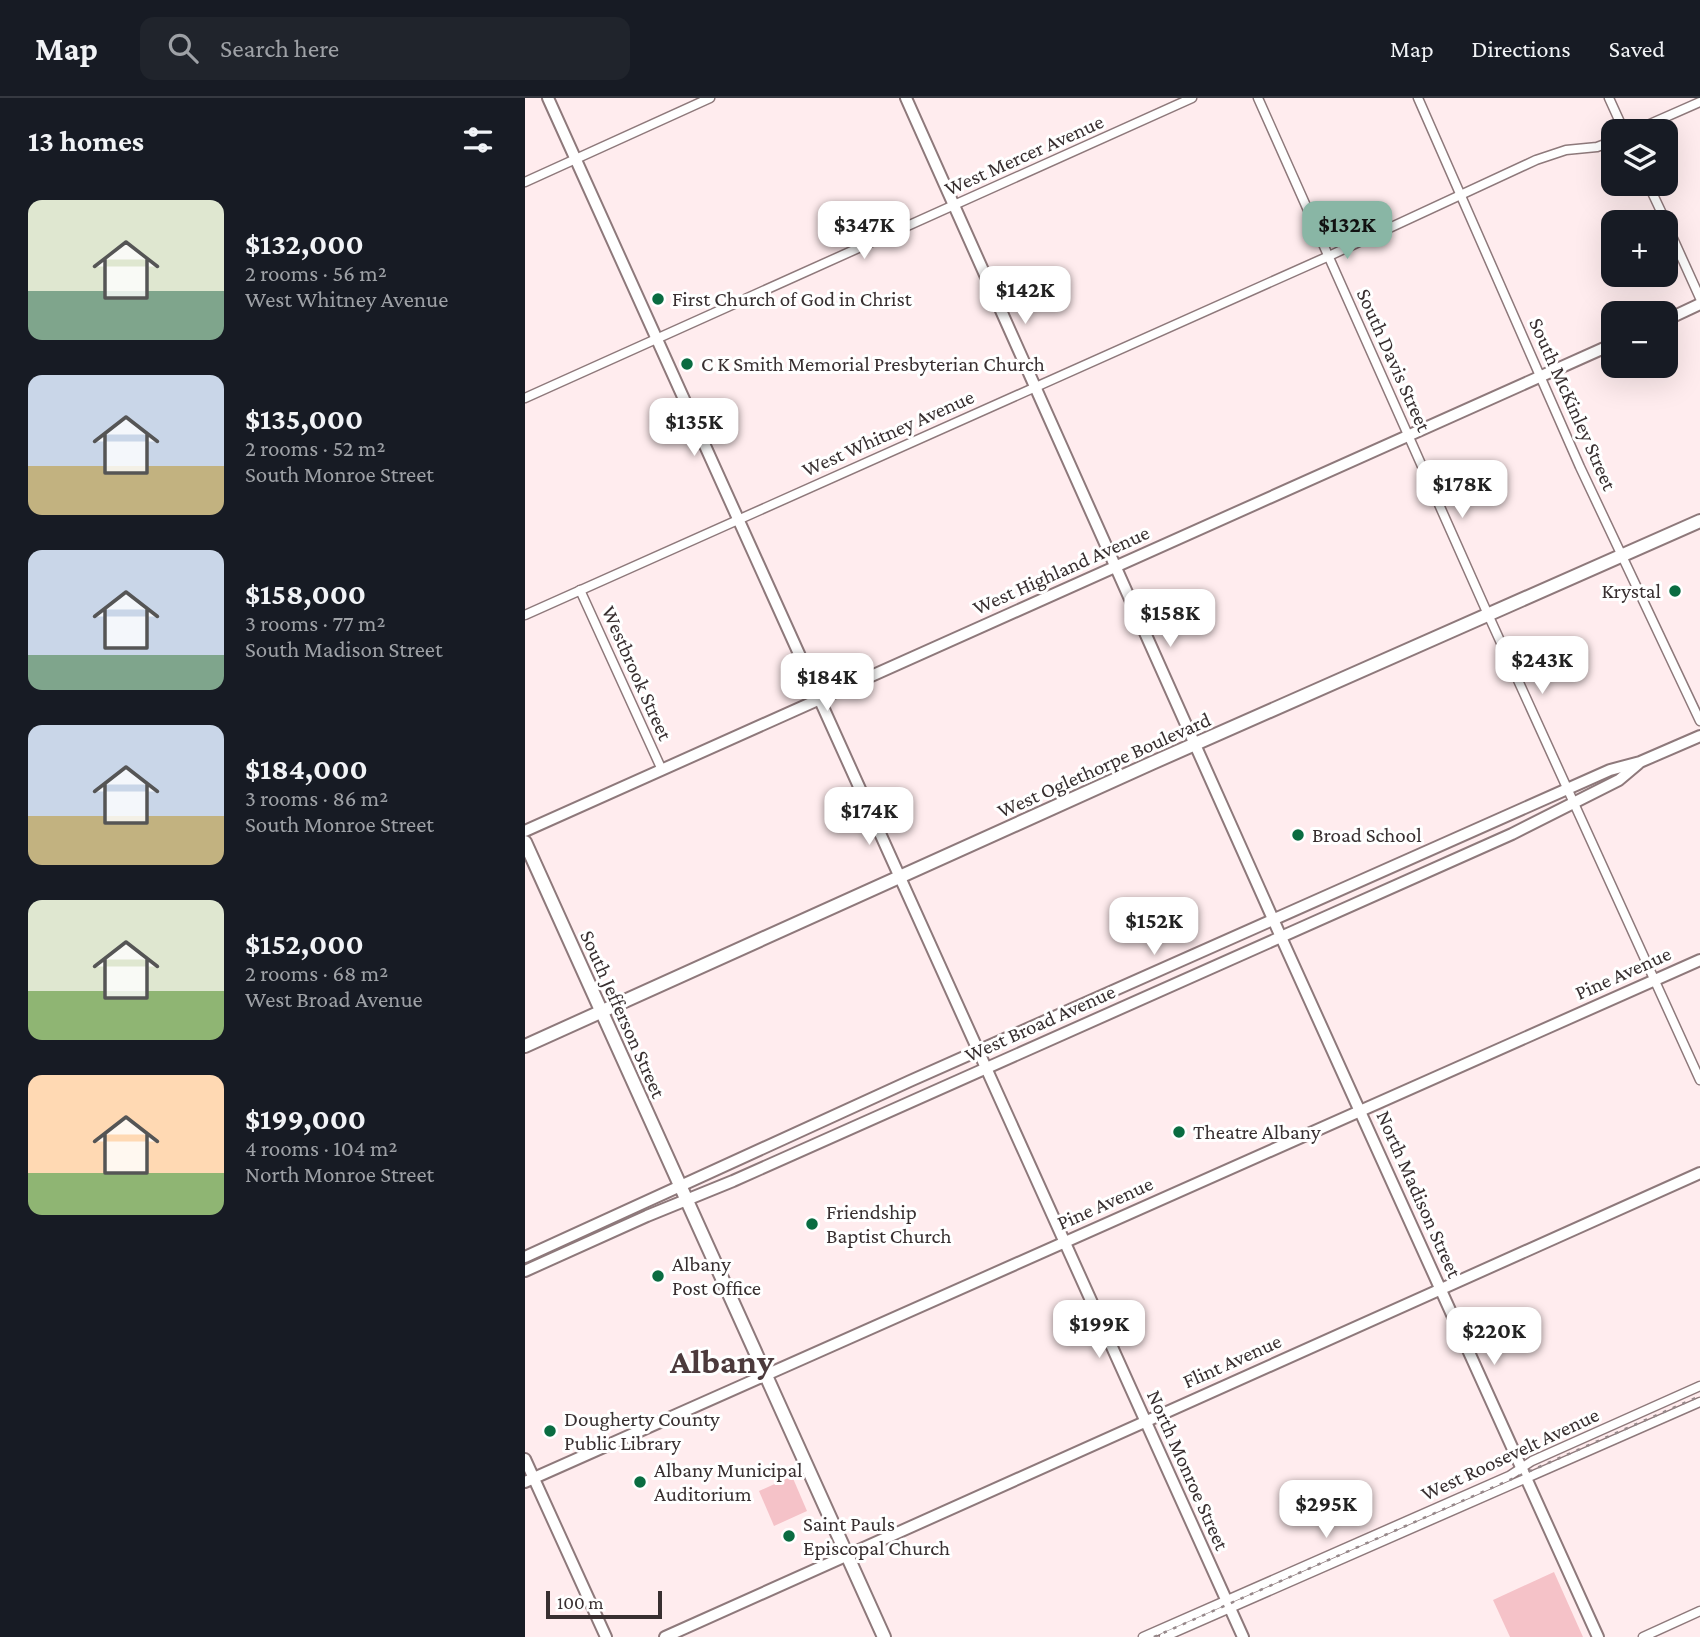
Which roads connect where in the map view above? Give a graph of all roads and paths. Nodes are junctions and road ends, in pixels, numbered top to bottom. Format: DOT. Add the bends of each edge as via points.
graph roads {
  1 [pos="548,98"];
  2 [pos="711,98"];
  3 [pos="906,98"];
  4 [pos="1192,98"];
  5 [pos="1258,98"];
  6 [pos="1418,98"];
  7 [pos="1609,98"];
  8 [pos="1700,102"];
  9 [pos="1619,119"];
  10 [pos="1662,119"];
  11 [pos="1601,146"];
  12 [pos="576,159"];
  13 [pos="525,182"];
  14 [pos="1462,195"];
  15 [pos="954,206"];
  16 [pos="1678,249"];
  17 [pos="1329,256"];
  18 [pos="1700,298"];
  19 [pos="1700,304"];
  20 [pos="1678,314"];
  21 [pos="657,338"];
  22 [pos="1601,349"];
  23 [pos="1542,376"];
  24 [pos="1034,388"];
  25 [pos="525,398"];
  26 [pos="1409,436"];
  27 [pos="739,519"];
  28 [pos="1700,520"];
  29 [pos="1621,556"];
  30 [pos="1116,567"];
  31 [pos="580,590"];
  32 [pos="525,615"];
  33 [pos="1489,615"];
  34 [pos="820,699"];
  35 [pos="1700,721"];
  36 [pos="1700,736"];
  37 [pos="1195,746"];
  38 [pos="1640,762"];
  39 [pos="662,770"];
  40 [pos="1568,790"];
  41 [pos="1574,803"];
  42 [pos="525,831"];
  43 [pos="525,842"];
  44 [pos="900,877"];
  45 [pos="1274,919"];
  46 [pos="1281,936"];
  47 [pos="1700,960"];
  48 [pos="1654,979"];
  49 [pos="601,1012"];
  50 [pos="525,1046"];
  51 [pos="977,1052"];
  52 [pos="985,1069"];
  53 [pos="1700,1080"];
  54 [pos="1361,1111"];
  55 [pos="1700,1173"];
  56 [pos="680,1186"];
  57 [pos="687,1201"];
  58 [pos="1063,1243"];
  59 [pos="525,1257"];
  60 [pos="525,1271"];
  61 [pos="1441,1289"];
  62 [pos="765,1375"];
  63 [pos="1700,1386"];
  64 [pos="1700,1402"];
  65 [pos="1145,1422"];
  66 [pos="525,1459"];
  67 [pos="1522,1468"];
  68 [pos="1527,1479"];
  69 [pos="529,1480"];
  70 [pos="847,1555"];
  71 [pos="1228,1604"];
  72 [pos="1700,1611"];
  73 [pos="606,1637"];
  74 [pos="665,1637"];
  75 [pos="884,1637"];
  76 [pos="1143,1637"];
  77 [pos="1164,1637"];
  78 [pos="1243,1637"];
  79 [pos="1598,1637"];
  80 [pos="1643,1637"];
  1 -- 12 [label="main road, North Monroe Street"];
  2 -- 12 [label="street"];
  3 -- 15 [label="main road, North Madison Street"];
  4 -- 15 [label="street, West Mercer Avenue"];
  5 -- 17 [label="street, South Davis Street"];
  6 -- 14 [label="street, South McKinley Street"];
  7 -- 9 [label="street"];
  8 -- 10 [label="street"];
  11 -- 14 [label="street, West Whitney Avenue" via="1555,153"];
  12 -- 13 [label="street"];
  12 -- 21 [label="main road, North Monroe Street"];
  14 -- 17 [label="street, West Whitney Avenue"];
  14 -- 23 [label="street, South McKinley Street"];
  15 -- 21 [label="street, West Mercer Avenue"];
  15 -- 24 [label="main road, North Madison Street"];
  16 -- 18 [label="street"];
  17 -- 24 [label="street, West Whitney Avenue"];
  17 -- 26 [label="street, South Davis Street"];
  19 -- 20 [label="main road"];
  21 -- 25 [label="street, West Mercer Avenue"];
  21 -- 27 [label="main road, North Monroe Street"];
  22 -- 23 [label="main road, West Highland Avenue"];
  23 -- 26 [label="main road, West Highland Avenue"];
  23 -- 29 [label="street, South McKinley Street"];
  24 -- 27 [label="street, West Whitney Avenue"];
  24 -- 30 [label="main road, North Madison Street"];
  26 -- 30 [label="main road, West Highland Avenue"];
  26 -- 33 [label="street, South Davis Street"];
  27 -- 31 [label="street, West Whitney Avenue"];
  27 -- 34 [label="main road, North Monroe Street"];
  28 -- 29 [label="main road, West Oglethorpe Boulevard"];
  29 -- 33 [label="main road, West Oglethorpe Boulevard"];
  29 -- 35 [label="street, South McKinley Street"];
  30 -- 34 [label="main road, West Highland Avenue"];
  30 -- 37 [label="main road, North Madison Street"];
  31 -- 32 [label="street, West Whitney Avenue"];
  31 -- 39 [label="street, Westbrook Street"];
  33 -- 37 [label="main road, West Oglethorpe Boulevard"];
  33 -- 40 [label="street, South Davis Street"];
  34 -- 39 [label="main road, West Highland Avenue"];
  34 -- 44 [label="main road, North Monroe Street"];
  36 -- 38 [label="main road, West Broad Avenue"];
  37 -- 44 [label="main road, West Oglethorpe Boulevard"];
  37 -- 45 [label="main road, North Madison Street"];
  38 -- 40 [label="main road, West Broad Avenue"];
  38 -- 41 [label="main road, West Broad Avenue" via="1619,780"];
  39 -- 42 [label="main road, West Highland Avenue"];
  40 -- 41 [label="street, South Davis Street"];
  40 -- 45 [label="main road, West Broad Avenue"];
  41 -- 46 [label="main road, West Broad Avenue"];
  41 -- 48 [label="street, South Davis Street"];
  43 -- 49 [label="main road, South Jefferson Street"];
  44 -- 49 [label="main road, West Oglethorpe Boulevard"];
  44 -- 51 [label="main road, North Monroe Street"];
  45 -- 46 [label="main road, North Madison Street"];
  45 -- 51 [label="main road, West Broad Avenue"];
  46 -- 52 [label="main road, West Broad Avenue"];
  46 -- 54 [label="main road, North Madison Street"];
  47 -- 48 [label="main road, Pine Avenue"];
  48 -- 53 [label="street, South Davis Street"];
  48 -- 54 [label="main road, Pine Avenue"];
  49 -- 50 [label="main road, West Oglethorpe Boulevard"];
  49 -- 56 [label="main road, South Jefferson Street"];
  51 -- 52 [label="main road, North Monroe Street"];
  51 -- 56 [label="main road, West Broad Avenue"];
  52 -- 57 [label="main road, West Broad Avenue"];
  52 -- 58 [label="main road, North Monroe Street"];
  54 -- 58 [label="main road, Pine Avenue"];
  54 -- 61 [label="main road, North Madison Street"];
  55 -- 61 [label="main road, Flint Avenue"];
  56 -- 57 [label="main road, South Jefferson Street"];
  56 -- 59 [label="main road, West Broad Avenue"];
  57 -- 60 [label="main road, West Broad Avenue"];
  57 -- 62 [label="main road, South Jefferson Street"];
  58 -- 62 [label="main road, Pine Avenue"];
  58 -- 65 [label="main road, North Monroe Street"];
  61 -- 65 [label="main road, Flint Avenue"];
  61 -- 67 [label="main road, North Madison Street"];
  62 -- 69 [label="main road, Pine Avenue"];
  62 -- 70 [label="main road, South Jefferson Street"];
  63 -- 67 [label="street, West Roosevelt Avenue"];
  64 -- 68 [label="street, West Roosevelt Avenue"];
  65 -- 70 [label="main road, Flint Avenue"];
  65 -- 71 [label="main road, North Monroe Street"];
  66 -- 69 [label="main road"];
  67 -- 68 [label="main road, North Madison Street"];
  67 -- 71 [label="street, West Roosevelt Avenue"];
  68 -- 71 [label="street, West Roosevelt Avenue"];
  68 -- 79 [label="main road, North Madison Street"];
  69 -- 73 [label="main road"];
  70 -- 74 [label="main road, Flint Avenue"];
  70 -- 75 [label="main road, South Jefferson Street"];
  71 -- 76 [label="street, West Roosevelt Avenue"];
  71 -- 77 [label="street, West Roosevelt Avenue"];
  71 -- 78 [label="main road, North Monroe Street"];
  72 -- 80 [label="street"];
}
